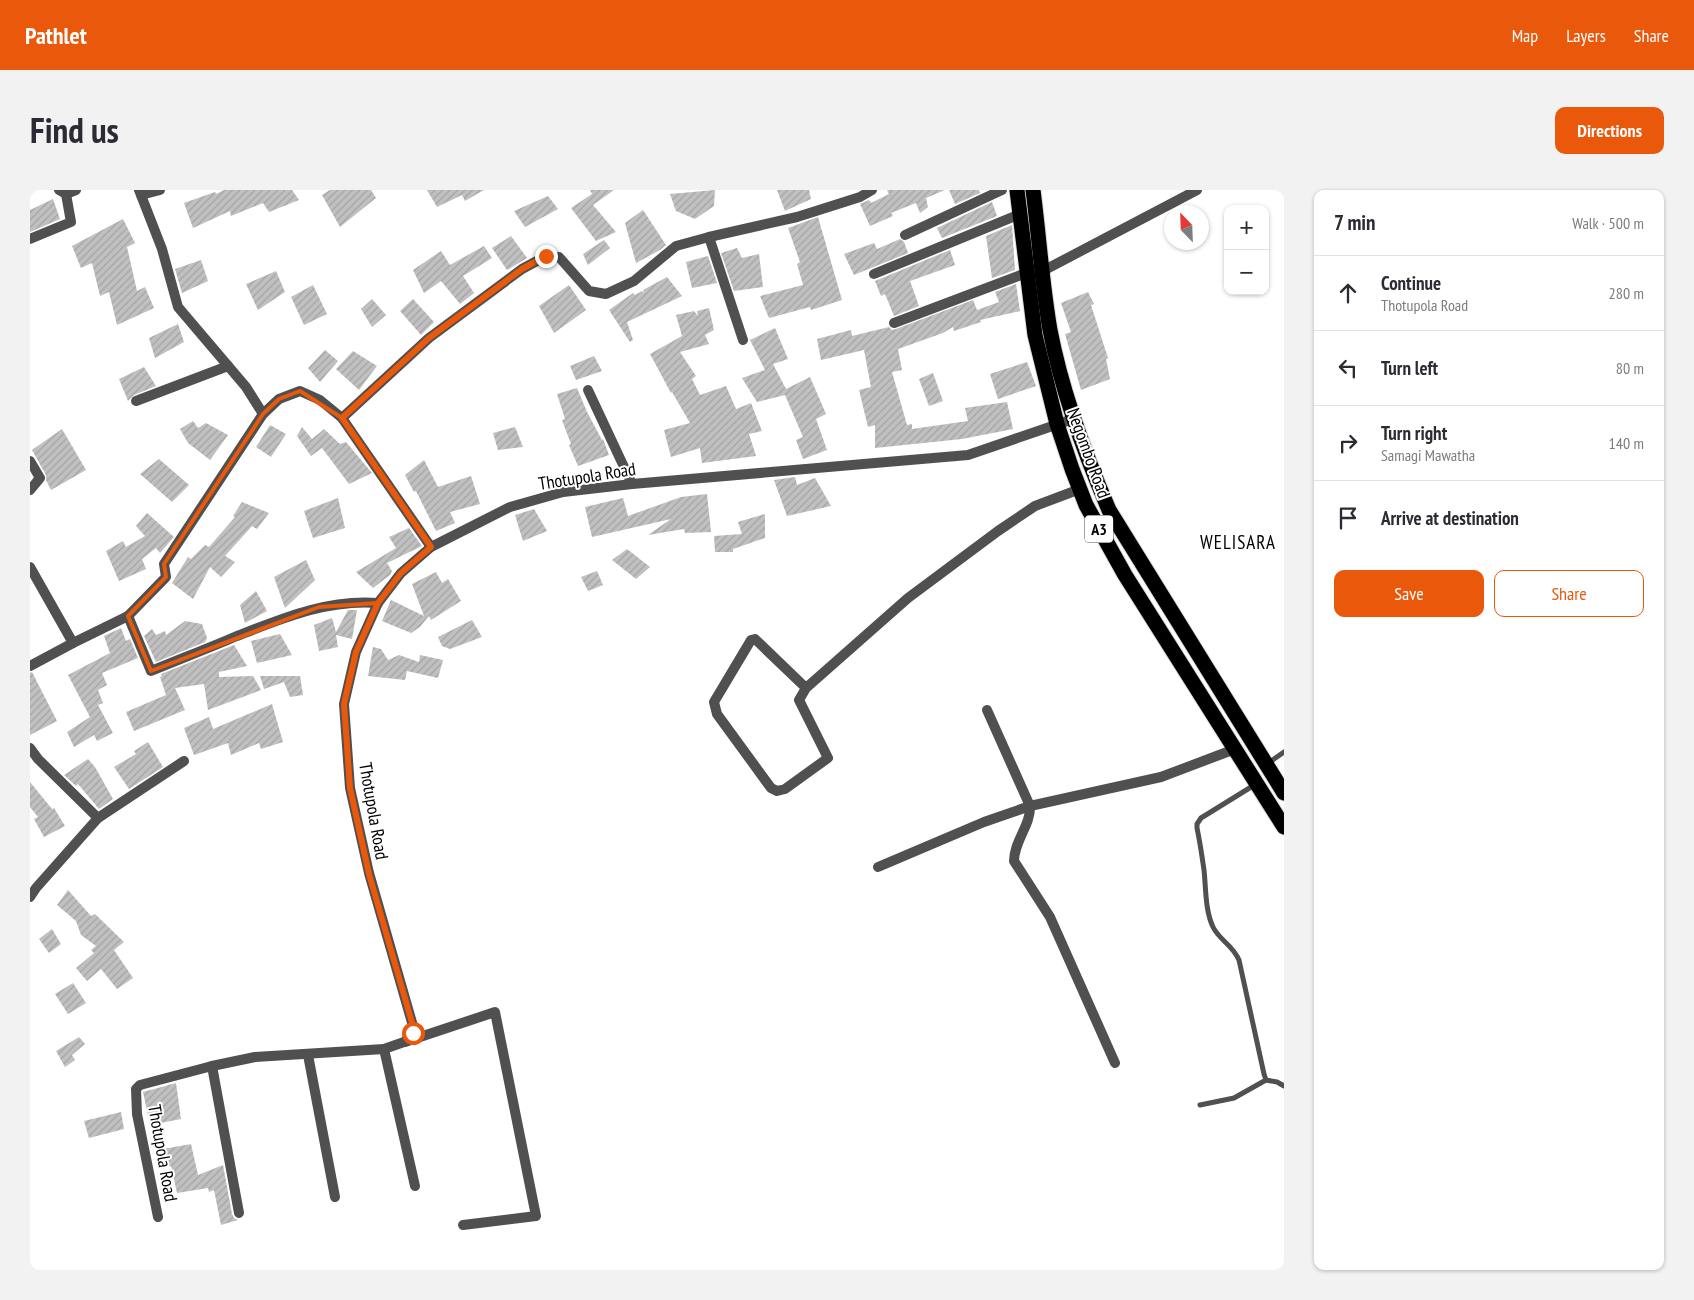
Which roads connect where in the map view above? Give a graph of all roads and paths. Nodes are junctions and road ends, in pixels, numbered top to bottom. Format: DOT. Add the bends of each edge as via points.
graph roads {
  1 [pos="76,190"];
  2 [pos="160,190"];
  3 [pos="872,190"];
  4 [pos="1002,190"];
  5 [pos="1017,190"];
  6 [pos="1033,190"];
  7 [pos="1197,190"];
  8 [pos="62,192"];
  9 [pos="140,193"];
  10 [pos="1020,214"];
  11 [pos="905,235"];
  12 [pos="710,237"];
  13 [pos="30,239"];
  14 [pos="1042,271"];
  15 [pos="874,274"];
  16 [pos="1027,276"];
  17 [pos="894,322"];
  18 [pos="743,340"];
  19 [pos="228,366"];
  20 [pos="588,390"];
  21 [pos="136,401"];
  22 [pos="263,414"];
  23 [pos="342,418"];
  24 [pos="1073,419"];
  25 [pos="1058,424"];
  26 [pos="30,461"];
  27 [pos="632,484"];
  28 [pos="1080,489"];
  29 [pos="30,490"];
  30 [pos="431,547"];
  31 [pos="30,567"];
  32 [pos="378,603"];
  33 [pos="128,616"];
  34 [pos="72,643"];
  35 [pos="30,666"];
  36 [pos="806,688"];
  37 [pos="987,710"];
  38 [pos="30,748"];
  39 [pos="1235,749"];
  40 [pos="1284,752"];
  41 [pos="184,761"];
  42 [pos="1266,764"];
  43 [pos="1256,784"];
  44 [pos="1284,793"];
  45 [pos="1030,806"];
  46 [pos="98,818"];
  47 [pos="1284,827"];
  48 [pos="878,867"];
  49 [pos="30,897"];
  50 [pos="404,1042"];
  51 [pos="384,1049"];
  52 [pos="308,1055"];
  53 [pos="1114,1063"];
  54 [pos="212,1066"];
  55 [pos="1266,1080"];
  56 [pos="1284,1086"];
  57 [pos="1200,1106"];
  58 [pos="415,1186"];
  59 [pos="335,1197"];
  60 [pos="239,1213"];
  61 [pos="158,1217"];
  62 [pos="463,1225"];
  1 -- 8 [label="street"];
  2 -- 9 [label="street"];
  3 -- 12 [label="street" via="860,197 797,217"];
  4 -- 11 [label="street"];
  5 -- 10 [label="highway, Negombo Road / A3"];
  6 -- 14 [label="highway, Negombo Road / A3"];
  7 -- 14 [label="street"];
  8 -- 13 [label="street" via="71,222"];
  9 -- 19 [label="street" via="162,249 178,307"];
  10 -- 15 [label="street"];
  10 -- 16 [label="highway, Negombo Road / A3"];
  12 -- 18 [label="street"];
  12 -- 23 [label="street" via="676,246 634,281 606,294 589,291 558,257 546,256 522,269 429,338"];
  14 -- 16 [label="street"];
  14 -- 24 [label="highway, Negombo Road / A3" via="1050,330"];
  16 -- 17 [label="street"];
  16 -- 25 [label="highway, Negombo Road / A3" via="1036,342"];
  19 -- 21 [label="street"];
  19 -- 22 [label="street"];
  20 -- 27 [label="street"];
  22 -- 23 [label="street" via="279,399 300,391 320,400"];
  22 -- 33 [label="street" via="164,564 166,577"];
  23 -- 30 [label="street"];
  24 -- 25 [label="street, Thotupola Road"];
  24 -- 42 [label="highway, Negombo Road / A3" via="1109,510"];
  25 -- 27 [label="street, Thotupola Road" via="968,455"];
  25 -- 28 [label="highway, Negombo Road / A3"];
  26 -- 29 [label="street" via="40,478"];
  27 -- 30 [label="street, Thotupola Road" via="563,492 510,508"];
  28 -- 36 [label="street" via="1035,506 998,531 908,598"];
  28 -- 39 [label="highway, Negombo Road / A3" via="1125,574"];
  30 -- 32 [label="street, Thotupola Road" via="401,573"];
  31 -- 34 [label="street"];
  32 -- 33 [label="street" via="318,607 151,671"];
  32 -- 50 [label="street, Thotupola Road" via="356,652 344,704 350,788 369,874 413,1026 413,1033"];
  33 -- 34 [label="street"];
  34 -- 35 [label="street"];
  36 -- 36 [label="street" via="755,639 751,640 714,702 717,714 771,788 777,791 785,789 828,758 799,700"];
  37 -- 45 [label="street"];
  38 -- 46 [label="street"];
  39 -- 43 [label="highway, Negombo Road / A3"];
  39 -- 45 [label="street" via="1161,777"];
  40 -- 42 [label="lane"];
  41 -- 46 [label="street"];
  42 -- 44 [label="highway, Negombo Road / A3"];
  43 -- 47 [label="highway, Negombo Road / A3"];
  43 -- 55 [label="lane" via="1201,818 1197,828 1213,927 1239,960"];
  45 -- 48 [label="street"];
  45 -- 53 [label="street" via="1014,852 1014,861 1050,917"];
  46 -- 49 [label="street"];
  50 -- 51 [label="street, Thotupola Road"];
  50 -- 62 [label="street, Thotupola Road" via="495,1012 536,1216"];
  51 -- 52 [label="street, Thotupola Road"];
  51 -- 58 [label="street"];
  52 -- 54 [label="street, Thotupola Road" via="255,1057"];
  52 -- 59 [label="street"];
  54 -- 60 [label="street"];
  54 -- 61 [label="street, Thotupola Road" via="140,1085 136,1089 137,1114"];
  55 -- 56 [label="lane"];
  55 -- 57 [label="lane" via="1234,1098"];
}
